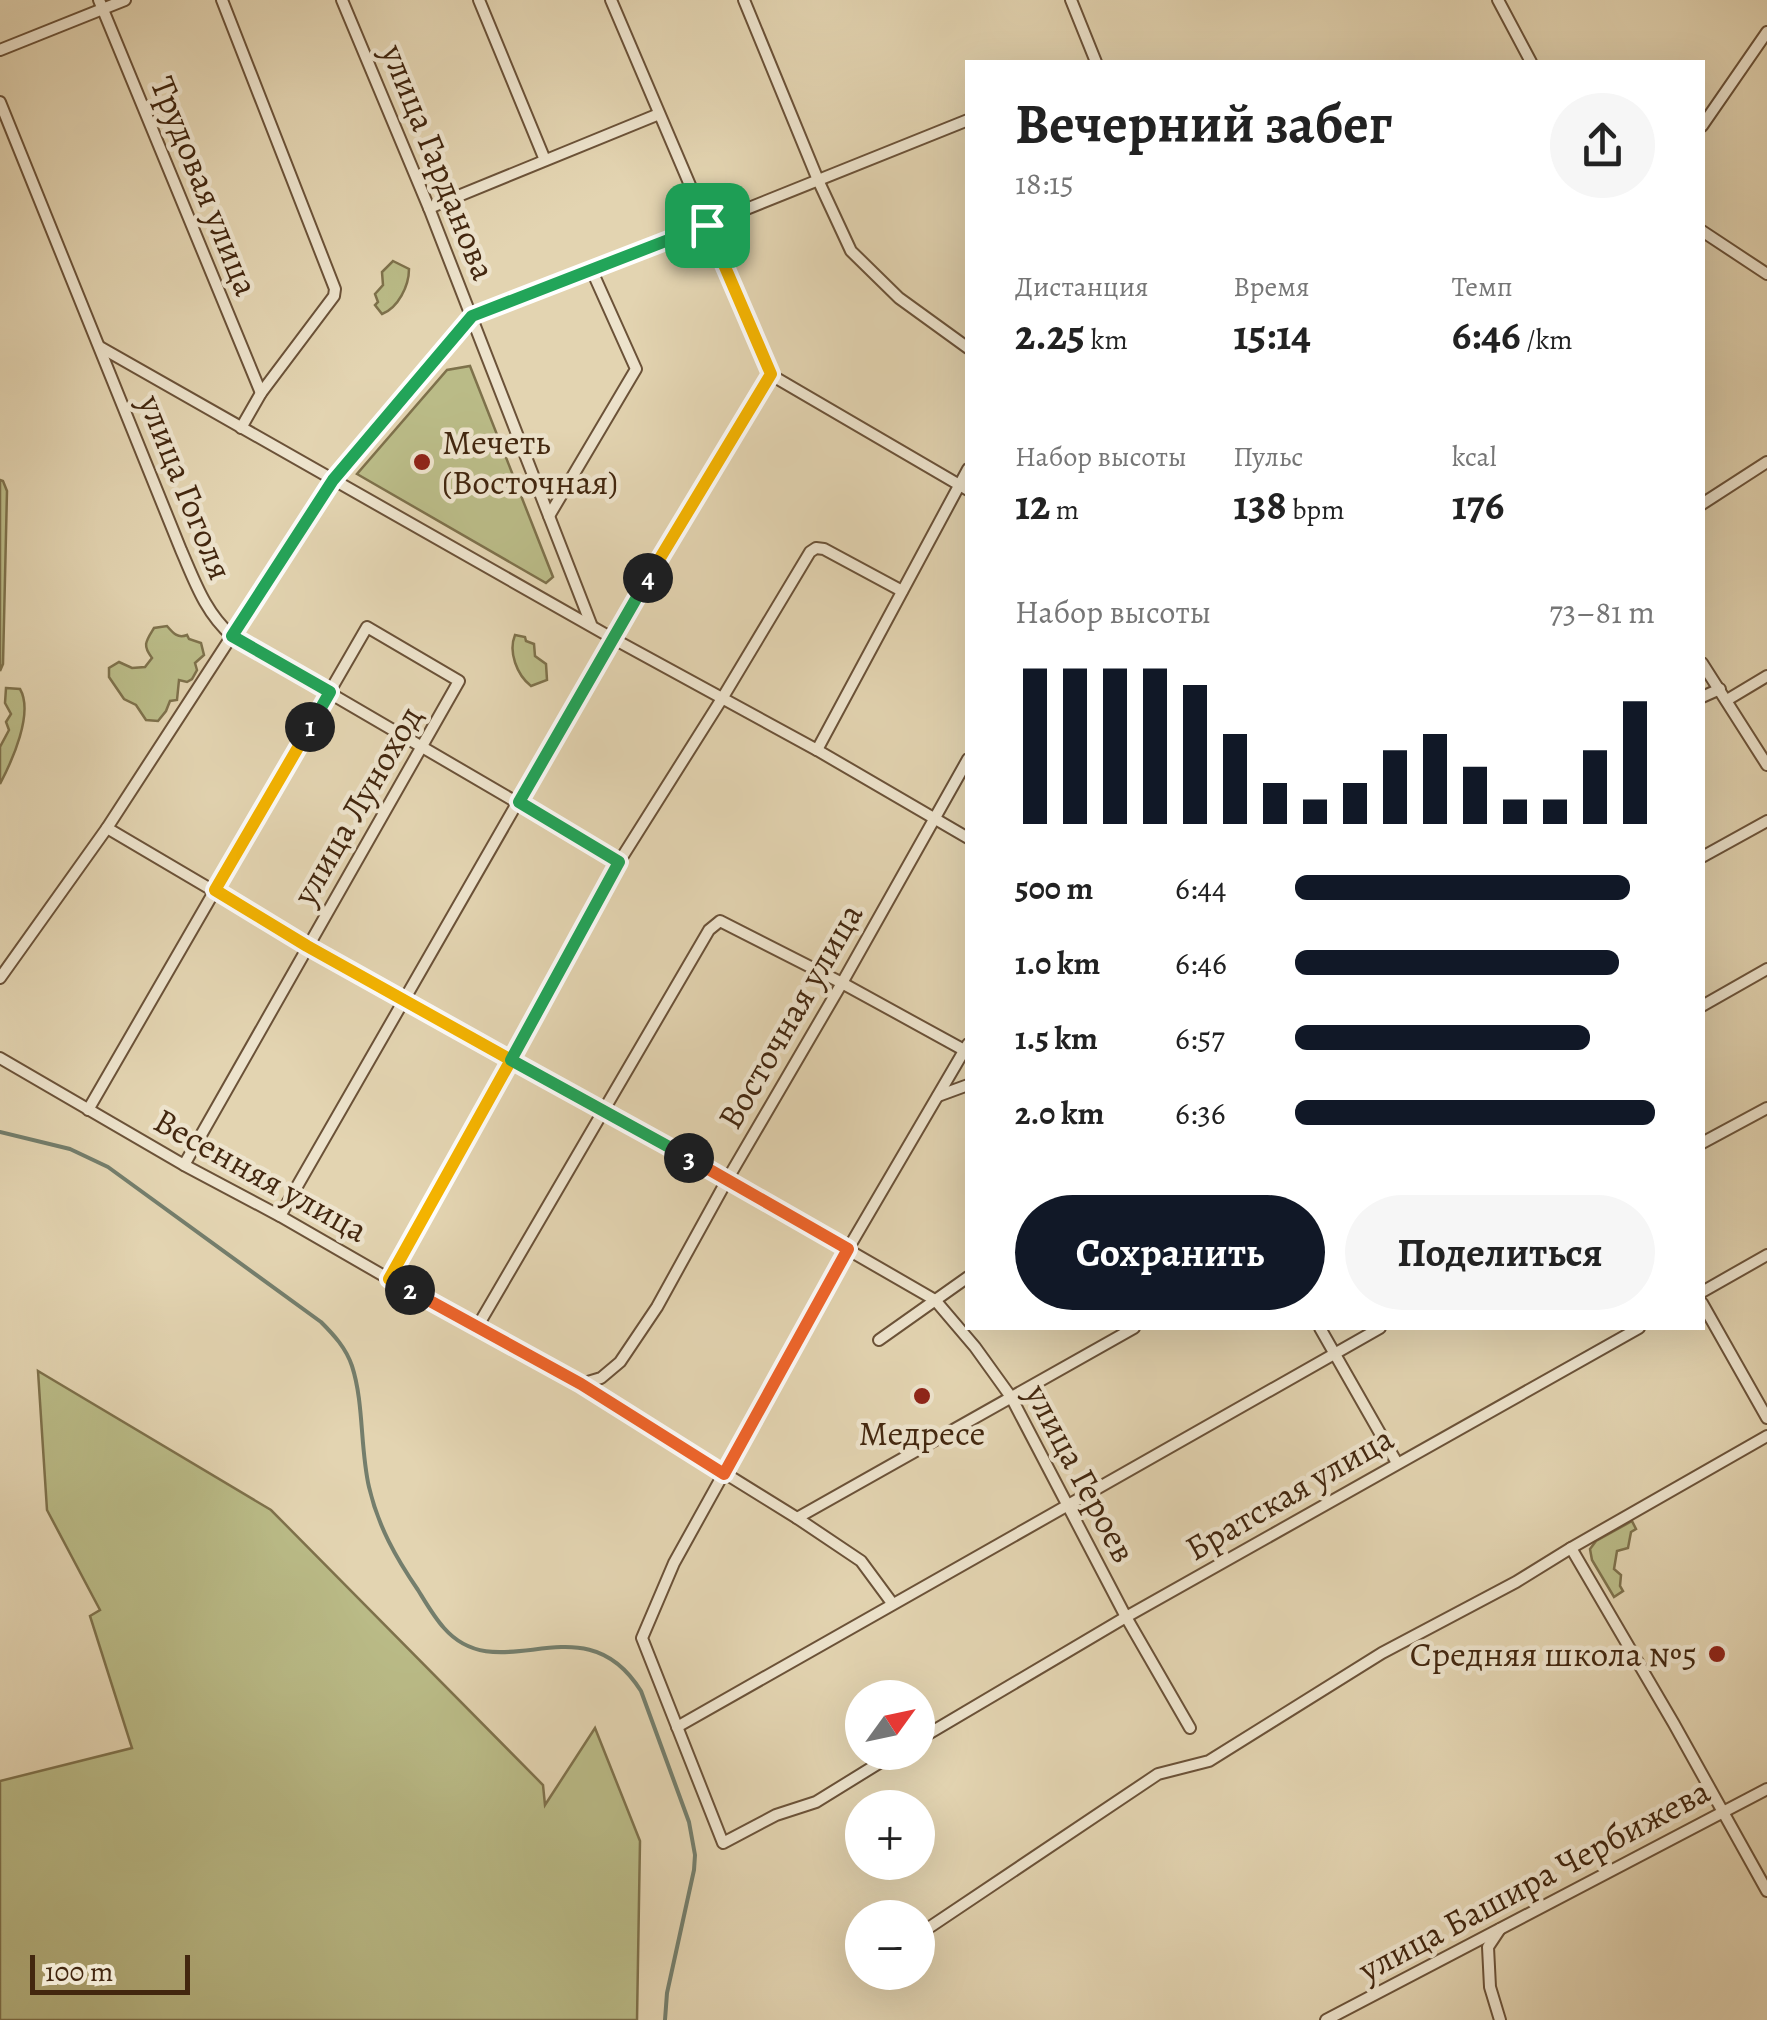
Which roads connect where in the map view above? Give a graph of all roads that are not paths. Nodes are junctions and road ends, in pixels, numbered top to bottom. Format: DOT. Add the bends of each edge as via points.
graph roads {
  1 [pos="125,0"];
  2 [pos="222,0"];
  3 [pos="342,0"];
  4 [pos="478,0"];
  5 [pos="611,0"];
  6 [pos="744,0"];
  7 [pos="1071,0"];
  8 [pos="1498,0"];
  9 [pos="101,4"];
  10 [pos="1767,32"];
  11 [pos="0,50"];
  12 [pos="1095,60"];
  13 [pos="1530,60"];
  14 [pos="0,102"];
  15 [pos="659,114"];
  16 [pos="965,121"];
  17 [pos="1705,122"];
  18 [pos="545,160"];
  19 [pos="818,180"];
  20 [pos="429,208"];
  21 [pos="707,225"];
  22 [pos="1705,233"];
  23 [pos="1767,254"];
  24 [pos="592,271"];
  25 [pos="1762,271"];
  26 [pos="472,316"];
  27 [pos="965,346"];
  28 [pos="100,348"];
  29 [pos="771,374"];
  30 [pos="261,392"];
  31 [pos="242,428"];
  32 [pos="1767,462"];
  33 [pos="333,480"];
  34 [pos="963,487"];
  35 [pos="1705,502"];
  36 [pos="549,516"];
  37 [pos="902,592"];
  38 [pos="591,625"];
  39 [pos="232,636"];
  40 [pos="612,638"];
  41 [pos="1705,668"];
  42 [pos="1767,676"];
  43 [pos="1720,689"];
  44 [pos="330,692"];
  45 [pos="1705,696"];
  46 [pos="723,697"];
  47 [pos="1727,700"];
  48 [pos="424,746"];
  49 [pos="817,750"];
  50 [pos="965,764"];
  51 [pos="1767,765"];
  52 [pos="519,802"];
  53 [pos="935,817"];
  54 [pos="1767,822"];
  55 [pos="107,828"];
  56 [pos="965,836"];
  57 [pos="1705,855"];
  58 [pos="619,862"];
  59 [pos="215,890"];
  60 [pos="307,946"];
  61 [pos="1767,969"];
  62 [pos="0,978"];
  63 [pos="842,983"];
  64 [pos="405,1001"];
  65 [pos="1705,1004"];
  66 [pos="965,1046"];
  67 [pos="965,1049"];
  68 [pos="0,1058"];
  69 [pos="511,1060"];
  70 [pos="965,1086"];
  71 [pos="938,1096"];
  72 [pos="1767,1108"];
  73 [pos="88,1110"];
  74 [pos="604,1111"];
  75 [pos="1705,1141"];
  76 [pos="184,1165"];
  77 [pos="727,1180"];
  78 [pos="280,1216"];
  79 [pos="848,1249"];
  80 [pos="1767,1255"];
  81 [pos="389,1279"];
  82 [pos="965,1279"];
  83 [pos="1705,1290"];
  84 [pos="935,1300"];
  85 [pos="1705,1308"];
  86 [pos="476,1329"];
  87 [pos="1130,1330"];
  88 [pos="1321,1330"];
  89 [pos="1377,1330"];
  90 [pos="1635,1330"];
  91 [pos="879,1340"];
  92 [pos="1335,1354"];
  93 [pos="581,1384"];
  94 [pos="1012,1397"];
  95 [pos="1767,1418"];
  96 [pos="1767,1436"];
  97 [pos="1397,1462"];
  98 [pos="724,1474"];
  99 [pos="1069,1504"];
  100 [pos="797,1518"];
  101 [pos="1571,1548"];
  102 [pos="892,1603"];
  103 [pos="1126,1617"];
  104 [pos="678,1727"];
  105 [pos="1190,1728"];
  106 [pos="935,1730"];
  107 [pos="868,1770"];
  108 [pos="1767,1788"];
  109 [pos="1724,1812"];
  110 [pos="1767,1892"];
  111 [pos="935,1924"];
  112 [pos="1500,1928"];
  113 [pos="1326,2020"];
  114 [pos="1500,2020"];
  1 -- 9 [label="street"];
  2 -- 30 [label="street" via="335,289"];
  3 -- 20 [label="street, улица Гарданова"];
  4 -- 18 [label="street"];
  5 -- 15 [label="street"];
  6 -- 19 [label="street"];
  7 -- 12 [label="street"];
  8 -- 13 [label="street"];
  9 -- 11 [label="street"];
  9 -- 30 [label="street, Трудовая улица"];
  10 -- 17 [label="street"];
  14 -- 28 [label="street, улица Гоголя"];
  15 -- 18 [label="street"];
  15 -- 21 [label="street"];
  16 -- 19 [label="street"];
  18 -- 20 [label="street"];
  19 -- 21 [label="street"];
  19 -- 27 [label="street" via="850,251 898,298"];
  20 -- 26 [label="street, улица Гарданова"];
  21 -- 24 [label="street"];
  21 -- 29 [label="street"];
  22 -- 25 [label="street"];
  23 -- 25 [label="street"];
  24 -- 26 [label="street"];
  24 -- 36 [label="street" via="636,370"];
  26 -- 33 [label="street"];
  26 -- 36 [label="street, улица Гарданова"];
  28 -- 31 [label="street"];
  28 -- 39 [label="street, улица Гоголя" via="206,607"];
  29 -- 34 [label="street"];
  29 -- 40 [label="street"];
  30 -- 31 [label="street"];
  31 -- 33 [label="street"];
  32 -- 35 [label="street"];
  33 -- 38 [label="street"];
  33 -- 39 [label="street"];
  34 -- 37 [label="street"];
  36 -- 38 [label="street, улица Гарданова"];
  37 -- 46 [label="street" via="816,548"];
  37 -- 49 [label="street"];
  38 -- 40 [label="street"];
  39 -- 44 [label="street, улица Гоголя"];
  39 -- 55 [label="street"];
  40 -- 46 [label="street"];
  40 -- 52 [label="street"];
  41 -- 43 [label="street"];
  42 -- 47 [label="street"];
  43 -- 45 [label="street"];
  43 -- 47 [label="street"];
  44 -- 48 [label="street, улица Гоголя"];
  44 -- 48 [label="street, улица Луноход" via="367,627 460,681"];
  44 -- 59 [label="street"];
  46 -- 49 [label="street"];
  46 -- 58 [label="street"];
  47 -- 51 [label="street"];
  48 -- 52 [label="street, улица Гоголя"];
  48 -- 60 [label="street, улица Луноход"];
  49 -- 53 [label="street"];
  50 -- 53 [label="street, Восточная улица"];
  52 -- 58 [label="street, улица Гоголя"];
  52 -- 64 [label="street"];
  53 -- 56 [label="street"];
  53 -- 63 [label="street, Восточная улица"];
  54 -- 57 [label="street"];
  55 -- 59 [label="street, улица Героев"];
  55 -- 62 [label="street"];
  58 -- 69 [label="street"];
  59 -- 60 [label="street, улица Героев"];
  59 -- 73 [label="street"];
  60 -- 64 [label="street, улица Героев"];
  60 -- 76 [label="street, улица Луноход"];
  61 -- 65 [label="street"];
  63 -- 66 [label="street"];
  63 -- 74 [label="street" via="720,921 708,930"];
  63 -- 77 [label="street, Восточная улица"];
  64 -- 69 [label="street, улица Героев"];
  64 -- 78 [label="street"];
  67 -- 71 [label="street"];
  68 -- 73 [label="street, Весенняя улица"];
  69 -- 74 [label="street, улица Героев"];
  69 -- 81 [label="street"];
  70 -- 71 [label="street"];
  71 -- 79 [label="street"];
  72 -- 75 [label="street"];
  73 -- 76 [label="street, Весенняя улица"];
  74 -- 77 [label="street, улица Героев"];
  74 -- 86 [label="street"];
  76 -- 78 [label="street, Весенняя улица"];
  77 -- 79 [label="street, улица Героев"];
  77 -- 93 [label="street, Восточная улица" via="628,1354 601,1378"];
  78 -- 81 [label="street, Весенняя улица"];
  79 -- 84 [label="street, улица Героев"];
  79 -- 98 [label="street"];
  80 -- 83 [label="street"];
  81 -- 86 [label="street, Весенняя улица"];
  82 -- 84 [label="street"];
  84 -- 91 [label="street"];
  84 -- 94 [label="street, улица Героев"];
  85 -- 95 [label="street"];
  86 -- 93 [label="street, Весенняя улица"];
  87 -- 94 [label="street"];
  88 -- 92 [label="street"];
  89 -- 92 [label="street"];
  90 -- 97 [label="street, Братская улица"];
  92 -- 97 [label="street"];
  92 -- 99 [label="street"];
  93 -- 98 [label="street, Весенняя улица"];
  94 -- 99 [label="street, улица Героев"];
  94 -- 100 [label="street"];
  96 -- 101 [label="street"];
  97 -- 103 [label="street, Братская улица"];
  98 -- 100 [label="street, Весенняя улица"];
  98 -- 104 [label="street" via="642,1638"];
  99 -- 102 [label="street"];
  99 -- 103 [label="street, улица Героев"];
  100 -- 102 [label="street, Весенняя улица" via="861,1561"];
  101 -- 109 [label="street"];
  101 -- 111 [label="street" via="1382,1653 1209,1761 1158,1774"];
  102 -- 104 [label="street"];
  103 -- 105 [label="street, улица Героев"];
  103 -- 106 [label="street, Братская улица"];
  104 -- 107 [label="street" via="724,1842 816,1802"];
  108 -- 109 [label="street, улица Башира Чербижева"];
  109 -- 110 [label="street"];
  109 -- 112 [label="street, улица Башира Чербижева"];
  112 -- 113 [label="street, улица Башира Чербижева"];
  112 -- 114 [label="street" via="1488,1947"];
}
